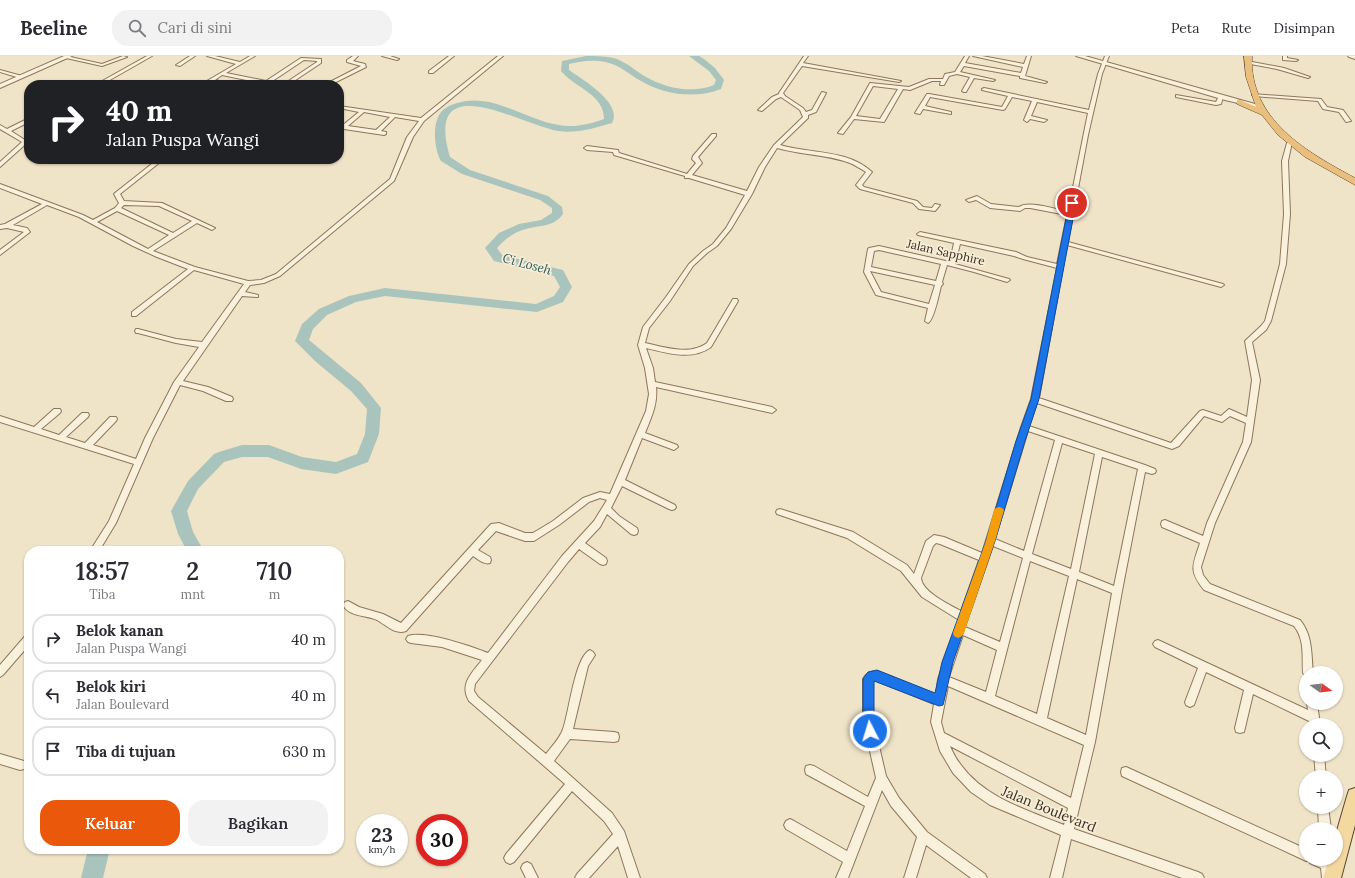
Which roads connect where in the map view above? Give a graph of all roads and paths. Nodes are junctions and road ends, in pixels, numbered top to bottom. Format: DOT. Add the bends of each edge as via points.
graph roads {
  1 [pos="68,56"];
  2 [pos="150,56"];
  3 [pos="194,56"];
  4 [pos="209,56"];
  5 [pos="253,56"];
  6 [pos="356,56"];
  7 [pos="384,56"];
  8 [pos="452,56"];
  9 [pos="500,56"];
  10 [pos="806,56"];
  11 [pos="967,56"];
  12 [pos="976,56"];
  13 [pos="1029,56"];
  14 [pos="1079,56"];
  15 [pos="1285,56"];
  16 [pos="1351,56"];
  17 [pos="125,57"];
  18 [pos="1355,57"];
  19 [pos="397,59"];
  20 [pos="1247,59"];
  21 [pos="1105,60"];
  22 [pos="1296,60"];
  23 [pos="240,63"];
  24 [pos="800,64"];
  25 [pos="962,64"];
  26 [pos="178,65"];
  27 [pos="1026,66"];
  28 [pos="0,71"];
  29 [pos="431,72"];
  30 [pos="957,73"];
  31 [pos="222,74"];
  32 [pos="1022,75"];
  33 [pos="973,76"];
  34 [pos="20,77"];
  35 [pos="1308,77"];
  36 [pos="106,80"];
  37 [pos="210,80"];
  38 [pos="251,80"];
  39 [pos="271,80"];
  40 [pos="295,80"];
  41 [pos="336,80"];
  42 [pos="944,80"];
  43 [pos="993,80"];
  44 [pos="899,81"];
  45 [pos="1046,82"];
  46 [pos="941,85"];
  47 [pos="0,86"];
  48 [pos="901,88"];
  49 [pos="984,89"];
  50 [pos="964,91"];
  51 [pos="824,93"];
  52 [pos="782,95"];
  53 [pos="1011,95"];
  54 [pos="1178,96"];
  55 [pos="940,97"];
  56 [pos="1220,97"];
  57 [pos="1035,100"];
  58 [pos="1240,101"];
  59 [pos="1257,103"];
  60 [pos="921,107"];
  61 [pos="344,108"];
  62 [pos="933,109"];
  63 [pos="364,110"];
  64 [pos="760,110"];
  65 [pos="1091,112"];
  66 [pos="918,113"];
  67 [pos="949,113"];
  68 [pos="806,114"];
  69 [pos="396,115"];
  70 [pos="853,117"];
  71 [pos="422,120"];
  72 [pos="1044,120"];
  73 [pos="1348,121"];
  74 [pos="24,123"];
  75 [pos="344,125"];
  76 [pos="0,127"];
  77 [pos="344,127"];
  78 [pos="8,131"];
  79 [pos="377,132"];
  80 [pos="384,133"];
  81 [pos="840,133"];
  82 [pos="714,135"];
  83 [pos="24,141"];
  84 [pos="1290,143"];
  85 [pos="24,145"];
  86 [pos="587,148"];
  87 [pos="774,149"];
  88 [pos="155,164"];
  89 [pos="0,165"];
  90 [pos="687,177"];
  91 [pos="1355,182"];
  92 [pos="0,186"];
  93 [pos="749,194"];
  94 [pos="969,200"];
  95 [pos="122,203"];
  96 [pos="47,204"];
  97 [pos="937,205"];
  98 [pos="117,209"];
  99 [pos="1070,214"];
  100 [pos="197,221"];
  101 [pos="93,222"];
  102 [pos="2,227"];
  103 [pos="212,228"];
  104 [pos="920,234"];
  105 [pos="173,235"];
  106 [pos="958,241"];
  107 [pos="1065,243"];
  108 [pos="148,251"];
  109 [pos="0,253"];
  110 [pos="944,264"];
  111 [pos="952,265"];
  112 [pos="1061,265"];
  113 [pos="193,268"];
  114 [pos="867,268"];
  115 [pos="1007,280"];
  116 [pos="248,283"];
  117 [pos="940,284"];
  118 [pos="1221,285"];
  119 [pos="240,294"];
  120 [pos="256,296"];
  121 [pos="735,301"];
  122 [pos="933,307"];
  123 [pos="134,314"];
  124 [pos="928,321"];
  125 [pos="138,331"];
  126 [pos="204,345"];
  127 [pos="641,345"];
  128 [pos="178,382"];
  129 [pos="652,384"];
  130 [pos="229,399"];
  131 [pos="1035,399"];
  132 [pos="772,410"];
  133 [pos="57,411"];
  134 [pos="85,415"];
  135 [pos="0,419"];
  136 [pos="113,419"];
  137 [pos="1250,422"];
  138 [pos="1025,427"];
  139 [pos="35,430"];
  140 [pos="640,434"];
  141 [pos="60,438"];
  142 [pos="1059,438"];
  143 [pos="87,446"];
  144 [pos="674,447"];
  145 [pos="1099,452"];
  146 [pos="139,463"];
  147 [pos="1142,467"];
  148 [pos="1152,471"];
  149 [pos="619,481"];
  150 [pos="612,498"];
  151 [pos="672,507"];
  152 [pos="606,508"];
  153 [pos="780,512"];
  154 [pos="1165,524"];
  155 [pos="634,531"];
  156 [pos="990,541"];
  157 [pos="1205,541"];
  158 [pos="579,544"];
  159 [pos="97,546"];
  160 [pos="472,551"];
  161 [pos="1028,556"];
  162 [pos="984,558"];
  163 [pos="487,560"];
  164 [pos="603,561"];
  165 [pos="1074,574"];
  166 [pos="916,581"];
  167 [pos="1117,591"];
  168 [pos="348,605"];
  169 [pos="964,618"];
  170 [pos="959,629"];
  171 [pos="411,639"];
  172 [pos="24,644"];
  173 [pos="1158,644"];
  174 [pos="1003,648"];
  175 [pos="590,655"];
  176 [pos="490,658"];
  177 [pos="1204,666"];
  178 [pos="1308,666"];
  179 [pos="0,672"];
  180 [pos="943,679"];
  181 [pos="1250,687"];
  182 [pos="989,698"];
  183 [pos="939,701"];
  184 [pos="1190,702"];
  185 [pos="1309,718"];
  186 [pos="1041,721"];
  187 [pos="1240,728"];
  188 [pos="566,734"];
  189 [pos="940,736"];
  190 [pos="614,737"];
  191 [pos="1090,742"];
  192 [pos="0,759"];
  193 [pos="548,762"];
  194 [pos="20,765"];
  195 [pos="810,770"];
  196 [pos="1126,772"];
  197 [pos="881,778"];
  198 [pos="572,783"];
  199 [pos="1355,796"];
  200 [pos="871,804"];
  201 [pos="1075,806"];
  202 [pos="790,824"];
  203 [pos="1068,832"];
  204 [pos="620,835"];
  205 [pos="923,836"];
  206 [pos="1299,852"];
  207 [pos="510,858"];
  208 [pos="850,859"];
  209 [pos="1327,867"];
  210 [pos="581,878"];
  211 [pos="634,878"];
  212 [pos="842,878"];
  213 [pos="910,878"];
  214 [pos="981,878"];
  215 [pos="1056,878"];
  216 [pos="1198,878"];
  217 [pos="1328,878"];
  1 -- 17 [label="street" via="102,65"];
  1 -- 34 [label="street"];
  2 -- 36 [label="street"];
  3 -- 26 [label="street"];
  4 -- 23 [label="street"];
  5 -- 23 [label="street"];
  6 -- 41 [label="street" via="349,61 364,66"];
  7 -- 19 [label="street"];
  8 -- 29 [label="street"];
  9 -- 71 [label="street"];
  10 -- 24 [label="street"];
  11 -- 25 [label="street"];
  12 -- 27 [label="street"];
  13 -- 27 [label="street"];
  14 -- 21 [label="street"];
  15 -- 22 [label="street" via="1285,59"];
  16 -- 18 [label="street"];
  20 -- 35 [label="street"];
  20 -- 59 [label="highway"];
  21 -- 56 [label="street"];
  21 -- 65 [label="street, Jalan Boulevard"];
  23 -- 31 [label="street"];
  24 -- 44 [label="street"];
  24 -- 52 [label="street" via="782,90"];
  25 -- 30 [label="street"];
  25 -- 32 [label="street"];
  27 -- 32 [label="street"];
  28 -- 34 [label="street"];
  30 -- 33 [label="street"];
  30 -- 42 [label="street" via="947,75"];
  31 -- 37 [label="street"];
  31 -- 38 [label="street"];
  32 -- 45 [label="street"];
  33 -- 43 [label="street"];
  33 -- 50 [label="street"];
  34 -- 47 [label="street"];
  39 -- 40 [label="street" via="304,58 320,60"];
  42 -- 46 [label="street"];
  42 -- 48 [label="street" via="931,80 910,89"];
  48 -- 70 [label="street" via="882,121"];
  48 -- 70 [label="street" via="872,84"];
  49 -- 53 [label="street"];
  51 -- 68 [label="street" via="814,111"];
  52 -- 64 [label="street" via="774,98"];
  52 -- 68 [label="street"];
  53 -- 55 [label="street" via="1002,109"];
  53 -- 57 [label="street"];
  54 -- 56 [label="street" via="1216,104 1219,103"];
  55 -- 60 [label="street" via="928,95"];
  55 -- 62 [label="street"];
  56 -- 58 [label="street"];
  57 -- 65 [label="street"];
  57 -- 72 [label="street" via="1027,119"];
  58 -- 59 [label="highway"];
  58 -- 59 [label="highway" via="1249,99"];
  59 -- 73 [label="street" via="1319,100 1325,108 1341,111"];
  59 -- 84 [label="highway" via="1279,133"];
  60 -- 62 [label="street"];
  60 -- 66 [label="street"];
  61 -- 63 [label="street"];
  62 -- 67 [label="street"];
  63 -- 69 [label="street"];
  63 -- 75 [label="street"];
  65 -- 99 [label="street, Jalan Boulevard"];
  68 -- 87 [label="street"];
  69 -- 71 [label="street"];
  69 -- 79 [label="street"];
  70 -- 81 [label="street"];
  71 -- 116 [label="street" via="410,137 392,180 278,275 262,282"];
  74 -- 78 [label="street"];
  76 -- 78 [label="street"];
  77 -- 79 [label="street"];
  78 -- 83 [label="street"];
  79 -- 80 [label="street"];
  82 -- 90 [label="street" via="695,158 698,163"];
  84 -- 91 [label="highway"];
  84 -- 137 [label="street" via="1285,161 1287,214 1283,264 1268,321 1264,328 1248,341 1256,380"];
  85 -- 89 [label="street"];
  86 -- 90 [label="street" via="616,151 616,154"];
  87 -- 93 [label="street"];
  87 -- 97 [label="street" via="823,154 853,162 869,172 859,186 862,188 915,202 923,209 933,210"];
  88 -- 95 [label="street" via="117,194"];
  90 -- 93 [label="street"];
  92 -- 96 [label="street"];
  93 -- 127 [label="street" via="719,240 691,265 649,322"];
  94 -- 99 [label="street" via="977,198 993,206 1020,209 1030,206"];
  95 -- 98 [label="street"];
  95 -- 100 [label="street" via="160,204"];
  96 -- 101 [label="street"];
  96 -- 102 [label="street"];
  98 -- 101 [label="street"];
  98 -- 105 [label="street"];
  99 -- 107 [label="street, Jalan Boulevard"];
  100 -- 103 [label="street"];
  100 -- 105 [label="street"];
  101 -- 108 [label="street"];
  102 -- 109 [label="street" via="25,229 27,232"];
  104 -- 106 [label="street"];
  105 -- 108 [label="street"];
  106 -- 111 [label="street"];
  106 -- 112 [label="street"];
  107 -- 112 [label="street, Jalan Boulevard"];
  107 -- 118 [label="street"];
  108 -- 113 [label="street"];
  110 -- 111 [label="street, Jalan Sapphire"];
  110 -- 114 [label="street, Jalan Sapphire" via="879,248 871,249"];
  110 -- 117 [label="street"];
  111 -- 115 [label="street, Jalan Sapphire"];
  112 -- 131 [label="street, Jalan Boulevard"];
  113 -- 116 [label="street"];
  113 -- 123 [label="street"];
  114 -- 117 [label="street"];
  114 -- 122 [label="street" via="878,294"];
  116 -- 119 [label="street"];
  117 -- 122 [label="street"];
  119 -- 120 [label="street"];
  119 -- 126 [label="street"];
  121 -- 127 [label="street" via="710,345 704,350 681,352"];
  122 -- 124 [label="street"];
  125 -- 126 [label="street"];
  126 -- 128 [label="street"];
  127 -- 129 [label="street"];
  128 -- 130 [label="street"];
  128 -- 146 [label="street"];
  129 -- 132 [label="street"];
  129 -- 140 [label="street" via="650,411"];
  131 -- 137 [label="street" via="1172,446 1202,413 1222,420 1229,412"];
  131 -- 138 [label="street, Jalan Boulevard"];
  133 -- 139 [label="street"];
  134 -- 141 [label="street"];
  135 -- 139 [label="street"];
  136 -- 143 [label="street"];
  137 -- 157 [label="street" via="1246,442"];
  138 -- 142 [label="street"];
  138 -- 156 [label="street, Jalan Boulevard"];
  139 -- 141 [label="street"];
  140 -- 144 [label="street"];
  140 -- 149 [label="street"];
  141 -- 143 [label="street"];
  142 -- 145 [label="street"];
  142 -- 161 [label="street"];
  143 -- 146 [label="street"];
  145 -- 147 [label="street"];
  145 -- 165 [label="street"];
  146 -- 159 [label="street" via="112,523"];
  147 -- 148 [label="street"];
  147 -- 167 [label="street"];
  149 -- 150 [label="street"];
  149 -- 151 [label="street"];
  150 -- 152 [label="street"];
  150 -- 160 [label="street" via="600,495 586,500 534,537 525,537 494,527"];
  152 -- 155 [label="street"];
  152 -- 158 [label="street" via="597,524"];
  153 -- 166 [label="street" via="850,535 904,568"];
  154 -- 157 [label="street"];
  156 -- 161 [label="street"];
  156 -- 162 [label="street, Jalan Boulevard"];
  157 -- 178 [label="street" via="1197,567 1201,581 1207,587 1297,623 1306,635"];
  158 -- 164 [label="street"];
  158 -- 176 [label="street"];
  160 -- 163 [label="street"];
  160 -- 168 [label="street" via="403,628 380,617 356,611"];
  161 -- 165 [label="street"];
  161 -- 174 [label="street"];
  162 -- 166 [label="street" via="941,540 934,540 929,544"];
  162 -- 169 [label="street, Jalan Boulevard"];
  165 -- 167 [label="street"];
  165 -- 186 [label="street"];
  166 -- 169 [label="street" via="925,594"];
  167 -- 191 [label="street"];
  169 -- 170 [label="street, Jalan Boulevard"];
  170 -- 174 [label="street"];
  170 -- 180 [label="street, Jalan Boulevard"];
  171 -- 176 [label="street" via="425,639 463,648"];
  172 -- 179 [label="street"];
  173 -- 177 [label="street"];
  174 -- 182 [label="street"];
  175 -- 188 [label="street" via="584,664"];
  176 -- 193 [label="street" via="472,681 470,695"];
  177 -- 181 [label="street"];
  177 -- 184 [label="street"];
  180 -- 182 [label="street"];
  180 -- 183 [label="street, Jalan Boulevard"];
  181 -- 185 [label="street"];
  181 -- 187 [label="street"];
  182 -- 186 [label="street"];
  183 -- 189 [label="street, Jalan Boulevard" via="936,722"];
  183 -- 197 [label="street" via="877,676 868,679 868,720"];
  186 -- 191 [label="street"];
  188 -- 190 [label="street"];
  188 -- 193 [label="street"];
  189 -- 201 [label="street"];
  189 -- 203 [label="street, Jalan Boulevard" via="957,769 975,788 994,801"];
  191 -- 201 [label="street"];
  192 -- 194 [label="street"];
  193 -- 198 [label="street"];
  195 -- 200 [label="street"];
  196 -- 206 [label="street"];
  197 -- 200 [label="street"];
  197 -- 205 [label="street" via="895,802"];
  198 -- 204 [label="street" via="608,817"];
  198 -- 207 [label="street"];
  199 -- 209 [label="main road"];
  200 -- 208 [label="street"];
  201 -- 203 [label="street"];
  202 -- 208 [label="street"];
  203 -- 215 [label="street"];
  203 -- 216 [label="street, Jalan Boulevard"];
  204 -- 210 [label="street"];
  204 -- 211 [label="street"];
  205 -- 213 [label="street"];
  205 -- 214 [label="street"];
  208 -- 212 [label="street"];
  209 -- 217 [label="street"];
}
